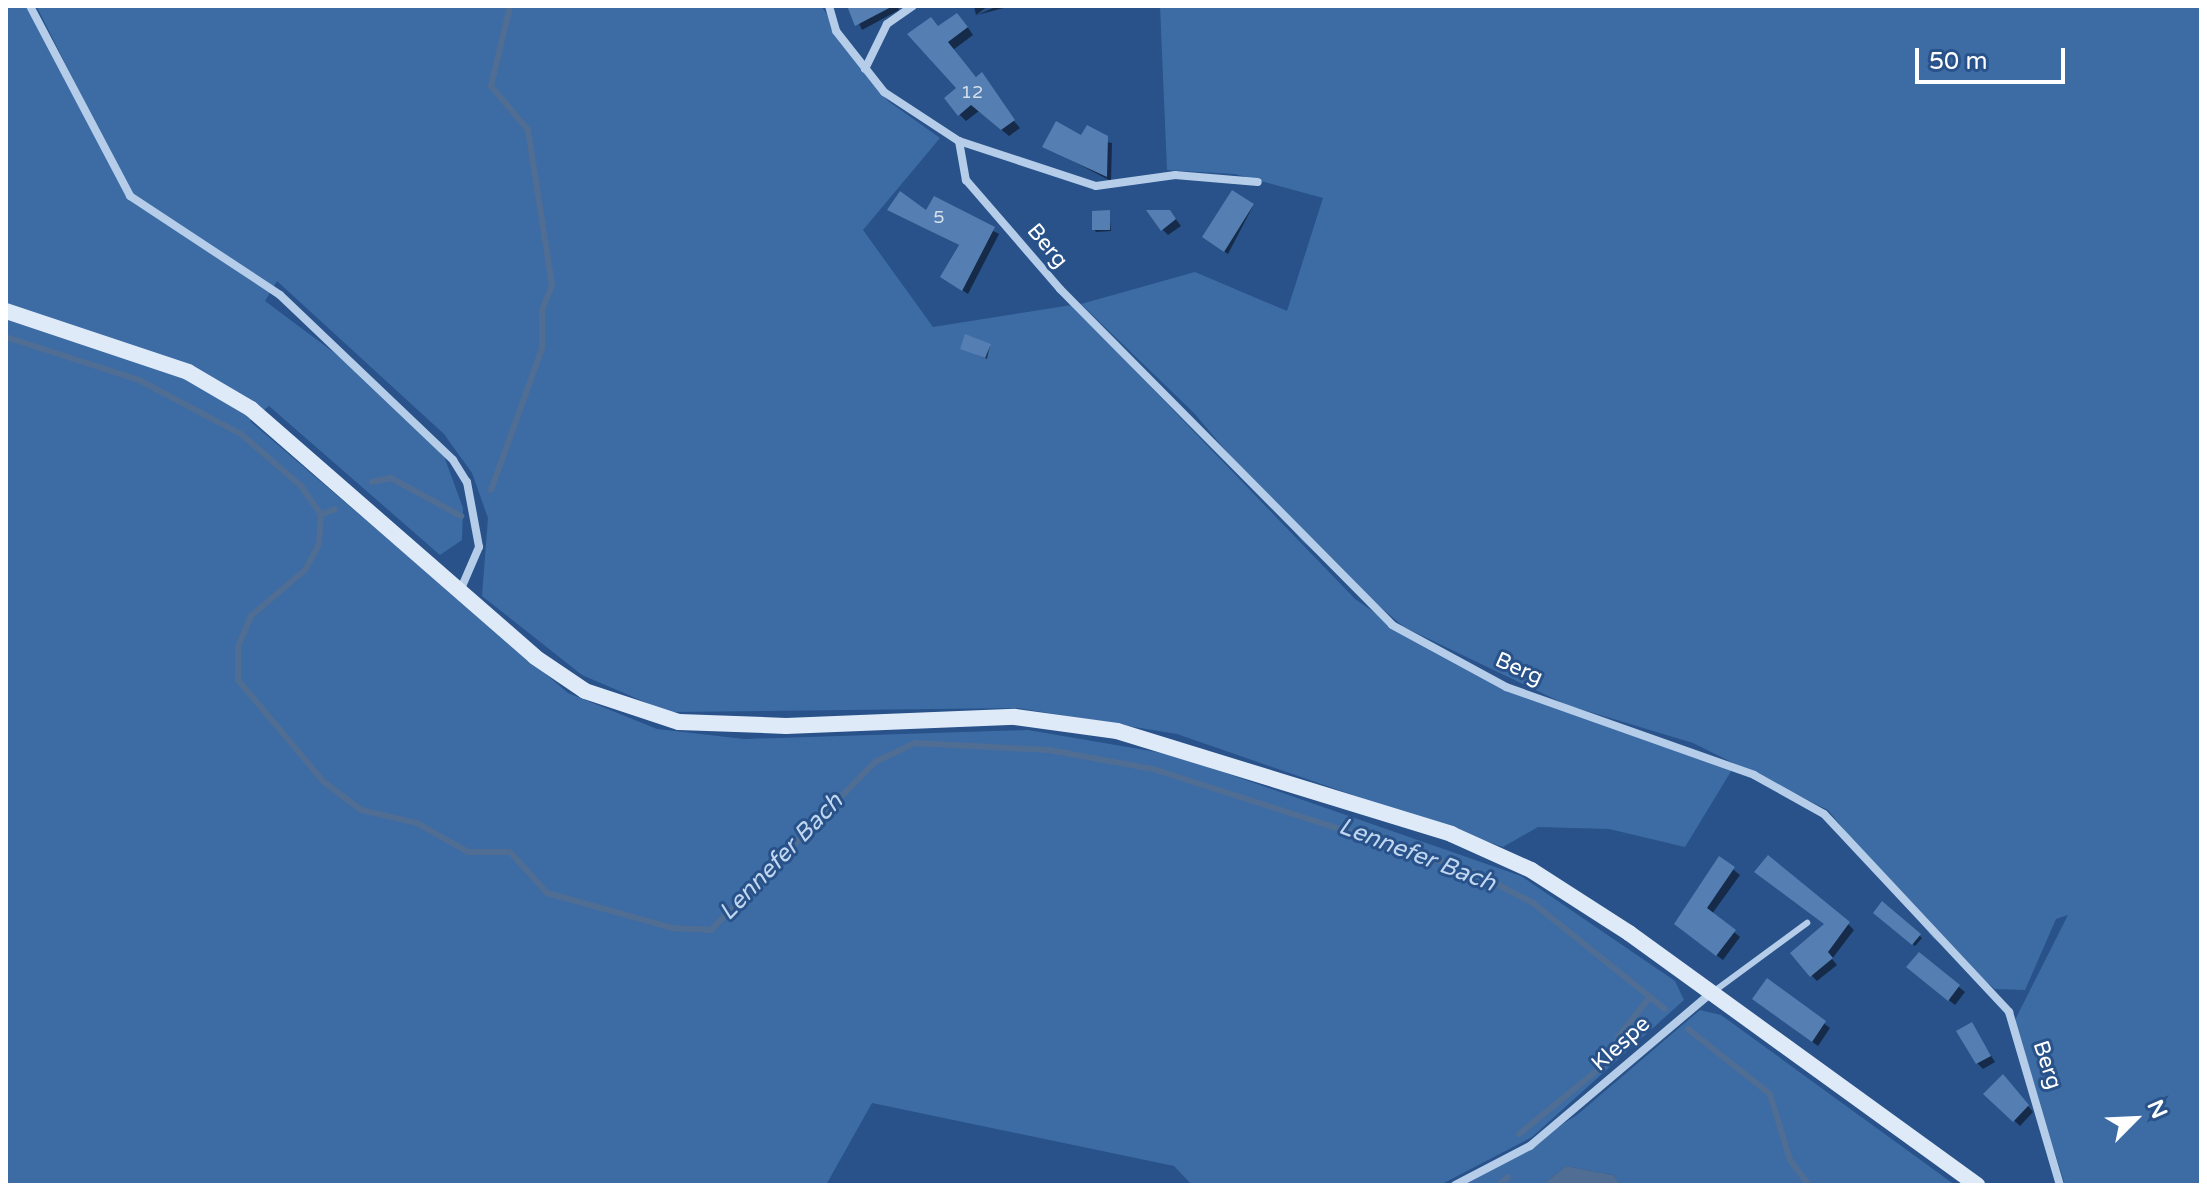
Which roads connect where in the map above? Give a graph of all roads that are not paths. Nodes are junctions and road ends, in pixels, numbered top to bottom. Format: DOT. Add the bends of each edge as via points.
graph roads {
  1 [pos="30,6"];
  2 [pos="829,6"];
  3 [pos="913,6"];
  4 [pos="865,69"];
  5 [pos="959,141"];
  6 [pos="1258,182"];
  7 [pos="6,311"];
  8 [pos="460,591"];
  9 [pos="1807,923"];
  10 [pos="1713,992"];
  11 [pos="1455,1185"];
  12 [pos="1977,1185"];
  13 [pos="2060,1185"];
  1 -- 8 [label="street" via="130,196 280,295 453,460 467,482 479,547"];
  2 -- 4 [label="street" via="836,31"];
  3 -- 4 [label="street" via="887,24"];
  4 -- 5 [label="street" via="913,116"];
  5 -- 6 [label="street" via="1096,186 1175,175"];
  5 -- 13 [label="street, Berg" via="966,180 1060,289 1392,625 1506,687 1754,775 1824,814 2009,1012"];
  7 -- 8 [label="main road" via="188,372 251,409"];
  8 -- 10 [label="main road" via="585,691 679,722 1015,717 1181,747 1348,800 1531,870"];
  9 -- 10 [label="lane, Klespe"];
  10 -- 11 [label="street, Klespe" via="1530,1146"];
  10 -- 12 [label="main road"];
}
